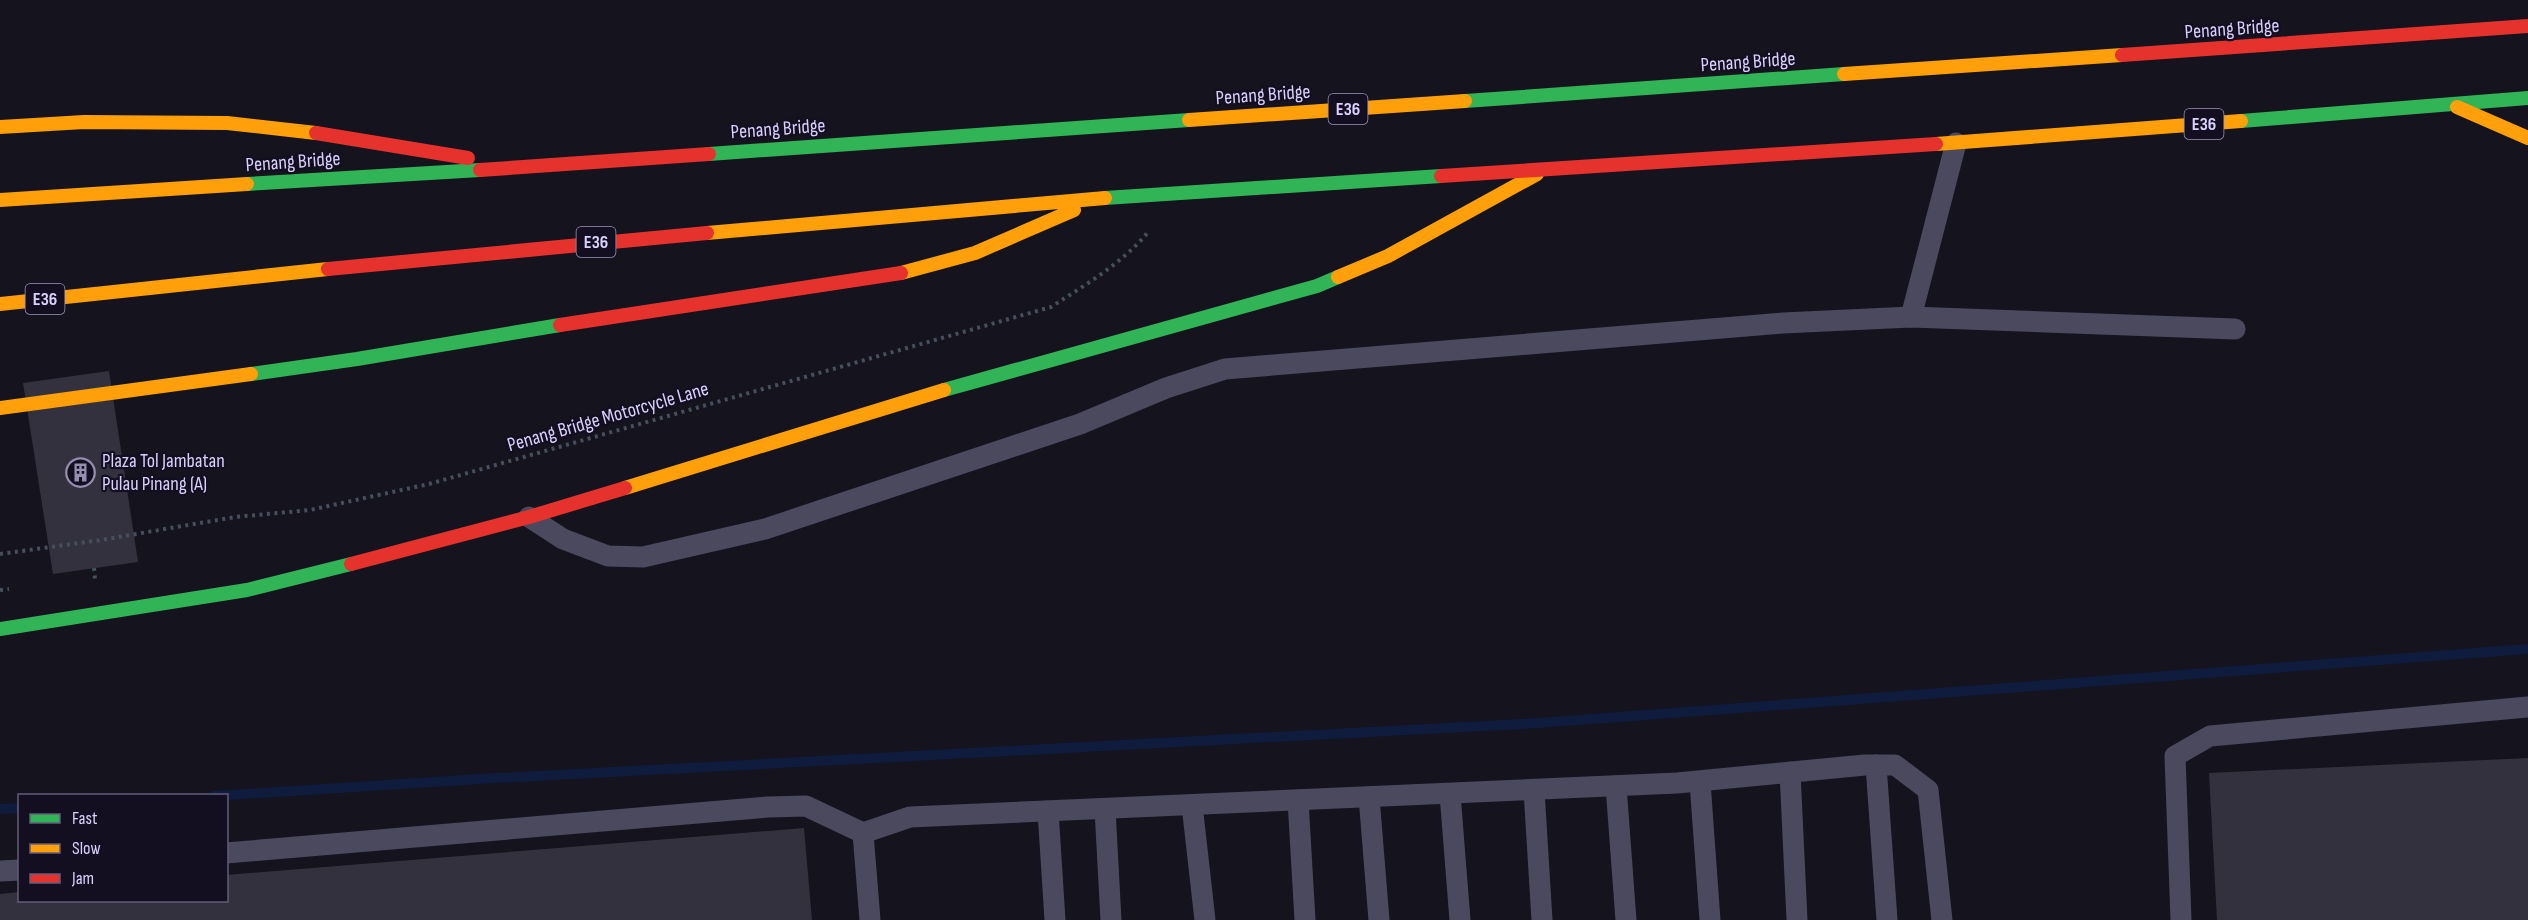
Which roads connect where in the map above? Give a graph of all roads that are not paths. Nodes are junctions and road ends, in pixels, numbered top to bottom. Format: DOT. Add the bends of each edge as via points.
graph roads {
  1 [pos="2518,13"];
  2 [pos="2528,26"];
  3 [pos="2471,30"];
  4 [pos="2528,98"];
  5 [pos="2452,105"];
  6 [pos="0,127"];
  7 [pos="2528,138"];
  8 [pos="1956,143"];
  9 [pos="523,167"];
  10 [pos="1546,169"];
  11 [pos="1103,198"];
  12 [pos="0,200"];
  13 [pos="0,304"];
  14 [pos="1911,316"];
  15 [pos="2235,329"];
  16 [pos="0,408"];
  17 [pos="529,517"];
  18 [pos="0,629"];
  19 [pos="2528,707"];
  20 [pos="1876,765"];
  21 [pos="1790,772"];
  22 [pos="1700,782"];
  23 [pos="1616,786"];
  24 [pos="1534,790"];
  25 [pos="1450,794"];
  26 [pos="1369,797"];
  27 [pos="1298,800"];
  28 [pos="1192,805"];
  29 [pos="1105,809"];
  30 [pos="1048,811"];
  31 [pos="862,832"];
  32 [pos="228,853"];
  33 [pos="18,870"];
  34 [pos="0,871"];
  35 [pos="870,920"];
  36 [pos="1055,920"];
  37 [pos="1111,920"];
  38 [pos="1205,920"];
  39 [pos="1305,920"];
  40 [pos="1379,920"];
  41 [pos="1460,920"];
  42 [pos="1542,920"];
  43 [pos="1626,920"];
  44 [pos="1710,920"];
  45 [pos="1797,920"];
  46 [pos="1887,920"];
  47 [pos="1942,920"];
  48 [pos="2181,920"];
  1 -- 3 [label="highway"];
  2 -- 3 [label="highway, Penang Bridge / E36"];
  3 -- 9 [label="highway, Penang Bridge / E36"];
  4 -- 5 [label="highway, E36"];
  5 -- 7 [label="highway"];
  5 -- 8 [label="highway, E36"];
  6 -- 9 [label="highway" via="84,122 227,123 329,135"];
  8 -- 10 [label="highway, E36"];
  8 -- 14 [label="lane"];
  9 -- 12 [label="highway, Penang Bridge / E36"];
  10 -- 11 [label="highway, E36"];
  10 -- 17 [label="highway" via="1388,256 1317,286 952,388"];
  11 -- 13 [label="highway, E36" via="513,250"];
  11 -- 16 [label="highway, E36" via="975,253 886,277 357,359"];
  14 -- 15 [label="lane"];
  14 -- 17 [label="lane" via="1225,369 1166,388 1080,424 765,529 643,557 608,556 563,539"];
  17 -- 18 [label="highway" via="247,590"];
  19 -- 48 [label="lane" via="2210,736 2175,756"];
  20 -- 21 [label="lane"];
  20 -- 46 [label="lane"];
  20 -- 47 [label="lane" via="1895,765 1928,790"];
  21 -- 22 [label="lane"];
  21 -- 45 [label="lane"];
  22 -- 23 [label="lane"];
  22 -- 44 [label="lane"];
  23 -- 24 [label="lane"];
  23 -- 43 [label="lane"];
  24 -- 25 [label="lane"];
  24 -- 42 [label="lane"];
  25 -- 26 [label="lane"];
  25 -- 41 [label="lane"];
  26 -- 27 [label="lane"];
  26 -- 40 [label="lane"];
  27 -- 28 [label="lane"];
  27 -- 39 [label="lane"];
  28 -- 29 [label="lane"];
  28 -- 38 [label="lane"];
  29 -- 30 [label="lane"];
  29 -- 37 [label="lane"];
  30 -- 31 [label="lane" via="910,817"];
  30 -- 36 [label="lane"];
  31 -- 32 [label="lane" via="806,806 768,807"];
  31 -- 35 [label="lane"];
  33 -- 34 [label="lane"];
}
